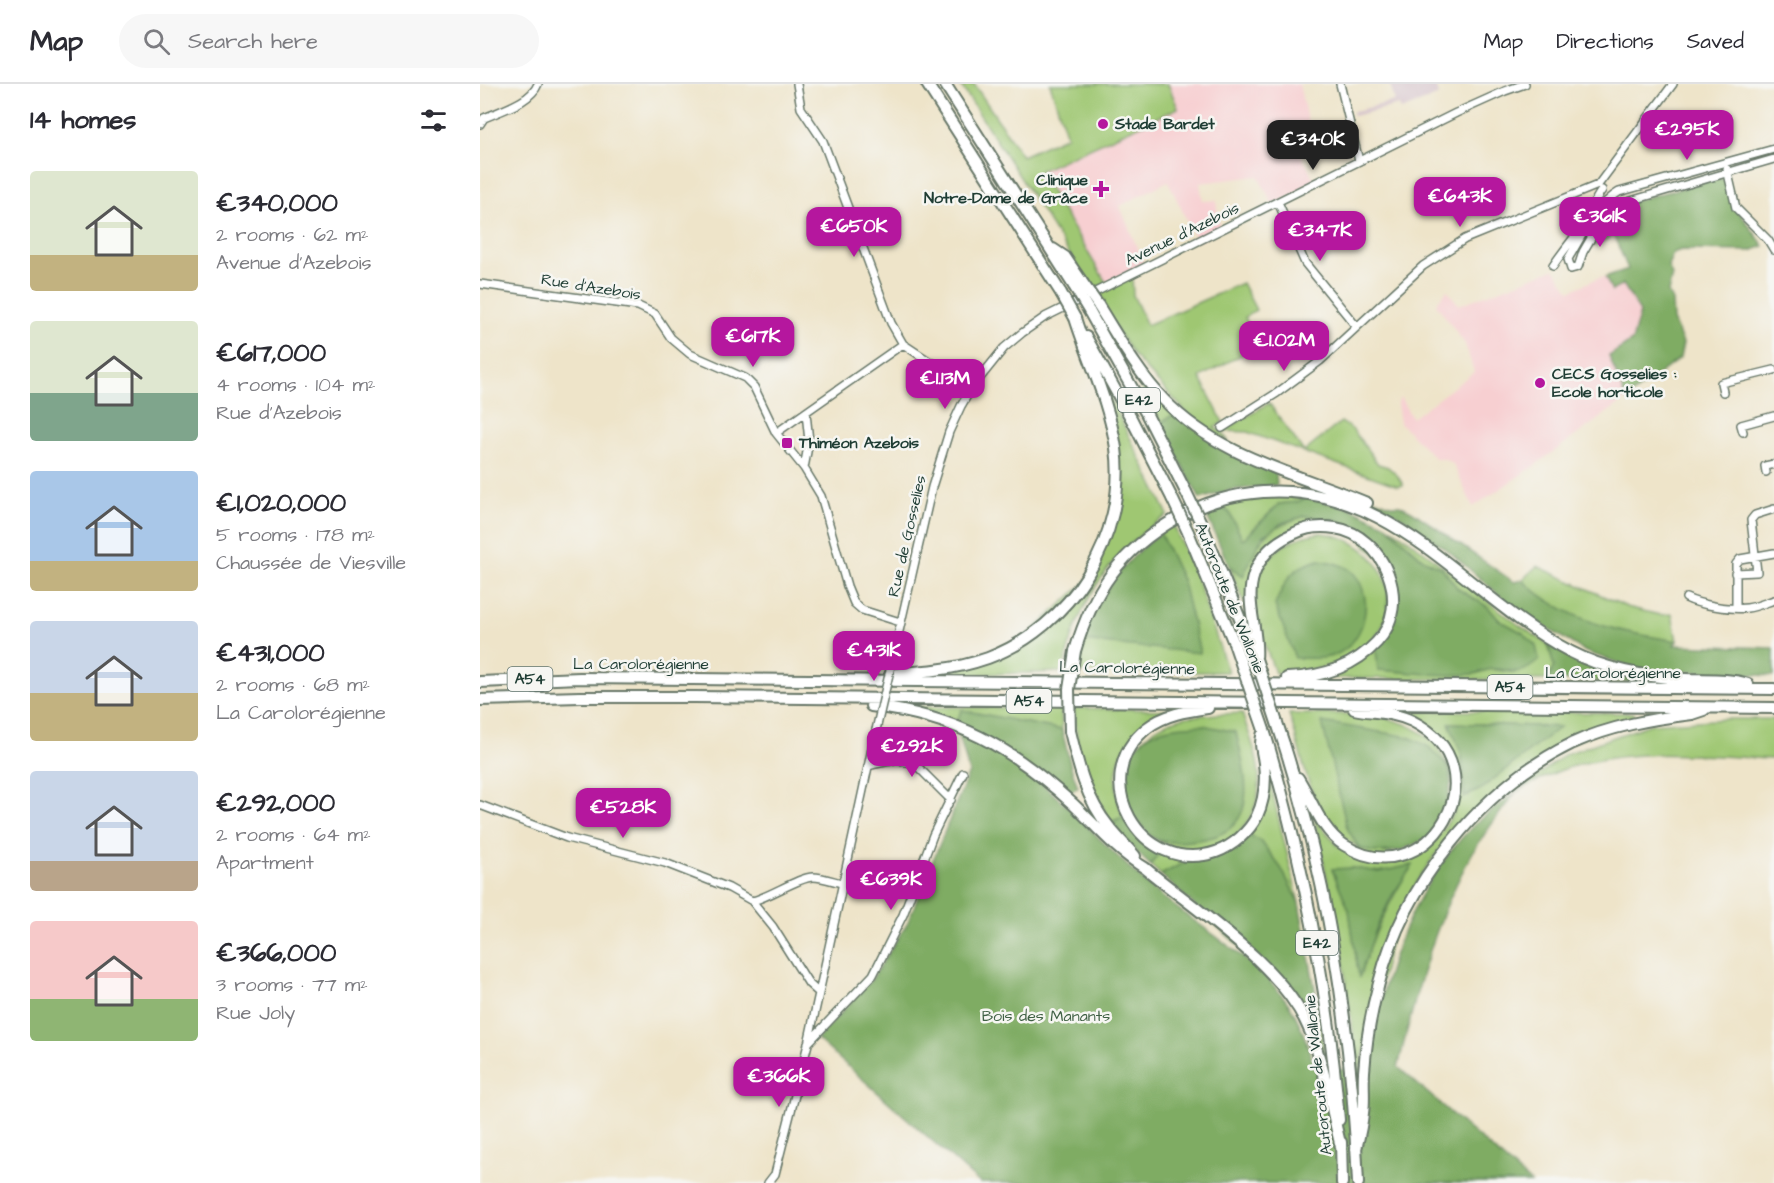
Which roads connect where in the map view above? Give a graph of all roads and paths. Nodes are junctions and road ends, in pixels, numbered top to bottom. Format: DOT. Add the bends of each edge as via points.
graph roads {
  1 [pos="538,84"];
  2 [pos="797,84"];
  3 [pos="927,84"];
  4 [pos="945,84"];
  5 [pos="1340,84"];
  6 [pos="1525,84"];
  7 [pos="1673,84"];
  8 [pos="480,124"];
  9 [pos="1774,149"];
  10 [pos="1774,159"];
  11 [pos="1359,161"];
  12 [pos="1725,163"];
  13 [pos="1728,172"];
  14 [pos="1600,188"];
  15 [pos="1611,197"];
  16 [pos="1278,202"];
  17 [pos="1620,204"];
  18 [pos="1774,250"];
  19 [pos="1553,266"];
  20 [pos="480,284"];
  21 [pos="1110,284"];
  22 [pos="1093,308"];
  23 [pos="1075,318"];
  24 [pos="1356,326"];
  25 [pos="903,344"];
  26 [pos="1774,370"];
  27 [pos="971,389"];
  28 [pos="1724,392"];
  29 [pos="806,413"];
  30 [pos="1774,416"];
  31 [pos="1222,428"];
  32 [pos="1743,432"];
  33 [pos="776,433"];
  34 [pos="1774,464"];
  35 [pos="804,468"];
  36 [pos="1766,472"];
  37 [pos="1774,509"];
  38 [pos="1398,527"];
  39 [pos="1774,553"];
  40 [pos="1755,555"];
  41 [pos="1734,573"];
  42 [pos="1686,598"];
  43 [pos="1774,600"];
  44 [pos="1736,608"];
  45 [pos="900,622"];
  46 [pos="1254,644"];
  47 [pos="878,681"];
  48 [pos="480,682"];
  49 [pos="1251,684"];
  50 [pos="1772,689"];
  51 [pos="480,699"];
  52 [pos="821,699"];
  53 [pos="1238,703"];
  54 [pos="1330,704"];
  55 [pos="1713,707"];
  56 [pos="1774,708"];
  57 [pos="1264,744"];
  58 [pos="868,766"];
  59 [pos="1292,767"];
  60 [pos="963,773"];
  61 [pos="951,800"];
  62 [pos="480,806"];
  63 [pos="1145,868"];
  64 [pos="841,883"];
  65 [pos="752,902"];
  66 [pos="818,992"];
  67 [pos="807,1044"];
  68 [pos="1341,1147"];
  69 [pos="1356,1149"];
  70 [pos="770,1182"];
  71 [pos="1342,1183"];
  72 [pos="1358,1183"];
  1 -- 8 [label="street" via="529,98 484,118"];
  2 -- 25 [label="street" via="801,108 823,141 891,323"];
  3 -- 23 [label="highway, Autoroute de Wallonie / E42, bridge"];
  4 -- 22 [label="highway, bridge" via="1050,248 1065,257"];
  5 -- 11 [label="street"];
  6 -- 11 [label="street, Avenue d'Azebois"];
  7 -- 14 [label="street"];
  9 -- 12 [label="street"];
  10 -- 13 [label="street"];
  11 -- 16 [label="street, Avenue d'Azebois"];
  12 -- 13 [label="street"];
  12 -- 15 [label="street"];
  13 -- 17 [label="street"];
  13 -- 18 [label="street" via="1736,208"];
  14 -- 15 [label="street"];
  14 -- 19 [label="street" via="1580,230"];
  14 -- 24 [label="street" via="1465,239 1423,266"];
  15 -- 17 [label="street"];
  15 -- 17 [label="street" via="1592,219 1568,259 1571,269 1578,267 1594,233"];
  16 -- 21 [label="street, Avenue d'Azebois"];
  16 -- 24 [label="street" via="1305,263"];
  20 -- 33 [label="street, Rue d'Azebois" via="615,302 655,314 671,338 690,354 745,378 754,387"];
  21 -- 27 [label="street, Rue de Gosselies" via="1022,333 1004,348"];
  22 -- 38 [label="highway" via="1162,398 1205,435 1244,455 1369,504 1389,516"];
  22 -- 46 [label="highway, Autoroute de Wallonie / E42, bridge" via="1202,525"];
  23 -- 47 [label="highway" via="1107,406 1116,450 1116,496 1096,561 1072,597 1026,639 970,664 892,674"];
  23 -- 57 [label="highway, Autoroute de Wallonie / E42, bridge" via="1188,532 1234,644 1264,730"];
  24 -- 31 [label="street" via="1320,361"];
  25 -- 27 [label="street"];
  25 -- 29 [label="street"];
  26 -- 28 [label="street" via="1721,383"];
  27 -- 45 [label="street, Rue de Gosselies" via="949,432 932,487"];
  29 -- 33 [label="street"];
  29 -- 35 [label="street" via="809,441"];
  30 -- 32 [label="street" via="1741,425"];
  33 -- 35 [label="street, Rue d'Azebois"];
  34 -- 36 [label="street" via="1765,466"];
  35 -- 45 [label="street, Rue d'Azebois" via="821,496 854,603 862,610"];
  37 -- 40 [label="street" via="1751,520"];
  38 -- 50 [label="highway" via="1541,634 1594,663 1645,675 1740,682"];
  38 -- 63 [label="highway, bridge" via="1345,502 1297,492 1253,493 1194,508 1160,528 1124,559 1092,603 1074,651 1069,689 1070,731 1079,771 1091,800"];
  39 -- 40 [label="street"];
  40 -- 41 [label="street" via="1740,559"];
  40 -- 41 [label="street" via="1757,572"];
  41 -- 44 [label="street"];
  42 -- 44 [label="street"];
  43 -- 44 [label="street"];
  45 -- 58 [label="street, Rue de Gosselies, bridge"];
  46 -- 49 [label="highway" via="1250,588 1262,558 1285,537 1300,530 1340,529 1370,546 1385,565 1391,580 1391,615 1379,641 1369,650 1330,672"];
  46 -- 59 [label="highway, Autoroute de Wallonie / E42, bridge"];
  47 -- 48 [label="highway, La Carolorégienne / A54" via="580,678"];
  47 -- 49 [label="highway, La Carolorégienne / A54"];
  49 -- 50 [label="highway, La Carolorégienne / A54"];
  51 -- 52 [label="highway, La Carolorégienne / A54"];
  52 -- 53 [label="highway, La Carolorégienne / A54"];
  52 -- 63 [label="highway" via="911,712 951,723 993,742 1034,771 1124,855"];
  53 -- 54 [label="highway, La Carolorégienne / A54"];
  53 -- 57 [label="highway" via="1180,712 1143,732 1123,767 1121,791 1127,814 1142,835 1163,850 1193,855 1223,849 1249,828 1263,801"];
  54 -- 55 [label="highway, La Carolorégienne / A54"];
  54 -- 59 [label="highway" via="1399,716 1436,739 1450,760 1454,777 1452,806 1446,821 1424,844 1389,857 1370,856 1346,846 1325,826"];
  55 -- 56 [label="highway, La Carolorégienne / A54"];
  55 -- 69 [label="highway" via="1613,728 1573,743 1505,788 1449,845 1406,911 1379,981 1369,1028 1364,1112"];
  57 -- 68 [label="highway, Autoroute de Wallonie / E42" via="1293,833 1315,935 1330,1030"];
  58 -- 61 [label="street" via="910,762"];
  58 -- 64 [label="street, Rue de Gosselies"];
  59 -- 69 [label="highway, Autoroute de Wallonie / E42" via="1336,964"];
  60 -- 61 [label="street"];
  61 -- 67 [label="street" via="873,975"];
  62 -- 65 [label="street" via="567,838 665,863 729,888"];
  63 -- 68 [label="highway" via="1263,964 1299,1008 1310,1029"];
  64 -- 65 [label="street" via="813,877"];
  64 -- 66 [label="street, Rue de Gosselies"];
  65 -- 66 [label="street"];
  66 -- 67 [label="street, Rue de Gosselies"];
  67 -- 70 [label="street, Rue de Gosselies"];
  68 -- 71 [label="highway, Autoroute de Wallonie / E42"];
  69 -- 72 [label="highway, Autoroute de Wallonie / E42"];
}
